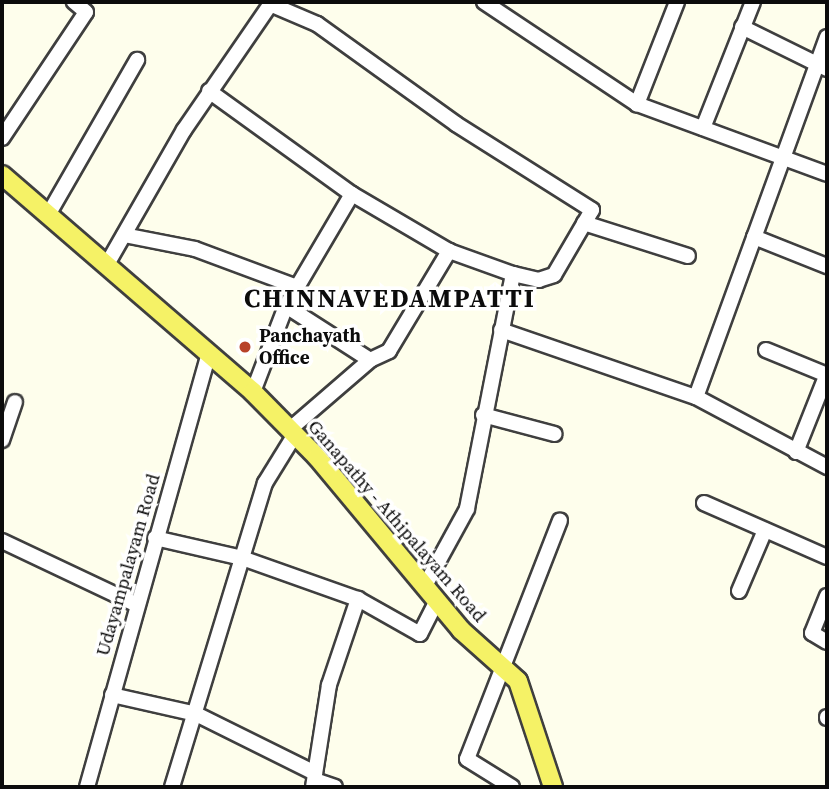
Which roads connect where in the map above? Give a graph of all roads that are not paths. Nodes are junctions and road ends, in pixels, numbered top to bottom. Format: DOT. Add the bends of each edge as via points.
graph roads {
  1 [pos="74,2"];
  2 [pos="484,2"];
  3 [pos="677,2"];
  4 [pos="753,2"];
  5 [pos="271,3"];
  6 [pos="742,27"];
  7 [pos="827,37"];
  8 [pos="137,60"];
  9 [pos="822,67"];
  10 [pos="209,91"];
  11 [pos="637,104"];
  12 [pos="703,128"];
  13 [pos="2,138"];
  14 [pos="783,157"];
  15 [pos="827,174"];
  16 [pos="2,176"];
  17 [pos="352,194"];
  18 [pos="48,215"];
  19 [pos="584,223"];
  20 [pos="124,235"];
  21 [pos="754,237"];
  22 [pos="449,251"];
  23 [pos="688,256"];
  24 [pos="106,265"];
  25 [pos="827,266"];
  26 [pos="513,274"];
  27 [pos="297,287"];
  28 [pos="286,306"];
  29 [pos="501,330"];
  30 [pos="766,350"];
  31 [pos="209,353"];
  32 [pos="370,360"];
  33 [pos="827,374"];
  34 [pos="253,392"];
  35 [pos="696,397"];
  36 [pos="15,402"];
  37 [pos="483,415"];
  38 [pos="292,433"];
  39 [pos="555,434"];
  40 [pos="2,440"];
  41 [pos="796,452"];
  42 [pos="827,467"];
  43 [pos="704,503"];
  44 [pos="560,521"];
  45 [pos="765,530"];
  46 [pos="155,538"];
  47 [pos="2,541"];
  48 [pos="827,557"];
  49 [pos="242,558"];
  50 [pos="426,584"];
  51 [pos="739,591"];
  52 [pos="827,596"];
  53 [pos="358,599"];
  54 [pos="437,601"];
  55 [pos="135,604"];
  56 [pos="827,642"];
  57 [pos="505,668"];
  58 [pos="112,695"];
  59 [pos="196,714"];
  60 [pos="314,780"];
  61 [pos="89,787"];
  62 [pos="172,787"];
  63 [pos="335,787"];
  64 [pos="512,787"];
  65 [pos="553,787"];
  1 -- 13 [label="street" via="86,12"];
  2 -- 11 [label="street"];
  3 -- 11 [label="street"];
  4 -- 6 [label="street"];
  5 -- 10 [label="street"];
  5 -- 19 [label="street" via="317,24 456,124 592,210"];
  6 -- 9 [label="street"];
  6 -- 12 [label="street"];
  7 -- 9 [label="street"];
  8 -- 18 [label="street"];
  9 -- 14 [label="street"];
  10 -- 17 [label="street"];
  10 -- 20 [label="street"];
  11 -- 12 [label="street"];
  12 -- 14 [label="street"];
  14 -- 15 [label="street"];
  14 -- 21 [label="street"];
  16 -- 18 [label="main road, Ganapathy - Athipalayam Road"];
  17 -- 22 [label="street"];
  17 -- 27 [label="street"];
  18 -- 24 [label="main road, Ganapathy - Athipalayam Road"];
  19 -- 23 [label="street"];
  19 -- 26 [label="street" via="554,275 540,280"];
  20 -- 24 [label="street"];
  20 -- 27 [label="street" via="195,249"];
  21 -- 25 [label="street"];
  21 -- 35 [label="street"];
  22 -- 26 [label="street"];
  22 -- 32 [label="street" via="389,351"];
  24 -- 31 [label="main road, Ganapathy - Athipalayam Road"];
  26 -- 29 [label="street"];
  27 -- 28 [label="street"];
  28 -- 32 [label="street"];
  28 -- 34 [label="street"];
  29 -- 35 [label="street"];
  29 -- 37 [label="street"];
  30 -- 33 [label="street"];
  31 -- 34 [label="main road, Ganapathy - Athipalayam Road"];
  31 -- 46 [label="street, Udayampalayam Road"];
  32 -- 38 [label="street"];
  33 -- 41 [label="street"];
  34 -- 38 [label="main road, Ganapathy - Athipalayam Road"];
  35 -- 41 [label="street"];
  36 -- 40 [label="street"];
  37 -- 39 [label="street"];
  37 -- 50 [label="street" via="467,509"];
  38 -- 49 [label="street" via="265,483"];
  38 -- 50 [label="main road, Ganapathy - Athipalayam Road"];
  41 -- 42 [label="street"];
  43 -- 45 [label="street"];
  44 -- 57 [label="street"];
  45 -- 48 [label="street"];
  45 -- 51 [label="street"];
  46 -- 49 [label="street"];
  46 -- 55 [label="street, Udayampalayam Road"];
  47 -- 55 [label="street"];
  49 -- 53 [label="street"];
  49 -- 59 [label="street"];
  50 -- 54 [label="main road, Ganapathy - Athipalayam Road"];
  52 -- 56 [label="street" via="812,633"];
  53 -- 54 [label="street" via="420,634"];
  53 -- 60 [label="street" via="329,685"];
  54 -- 57 [label="main road, Ganapathy - Athipalayam Road"];
  55 -- 58 [label="street, Udayampalayam Road"];
  57 -- 64 [label="street" via="467,759"];
  57 -- 65 [label="main road, Ganapathy - Athipalayam Road" via="518,681"];
  58 -- 59 [label="street"];
  58 -- 61 [label="street, Udayampalayam Road"];
  59 -- 60 [label="street"];
  59 -- 62 [label="street"];
  60 -- 63 [label="street"];
}
